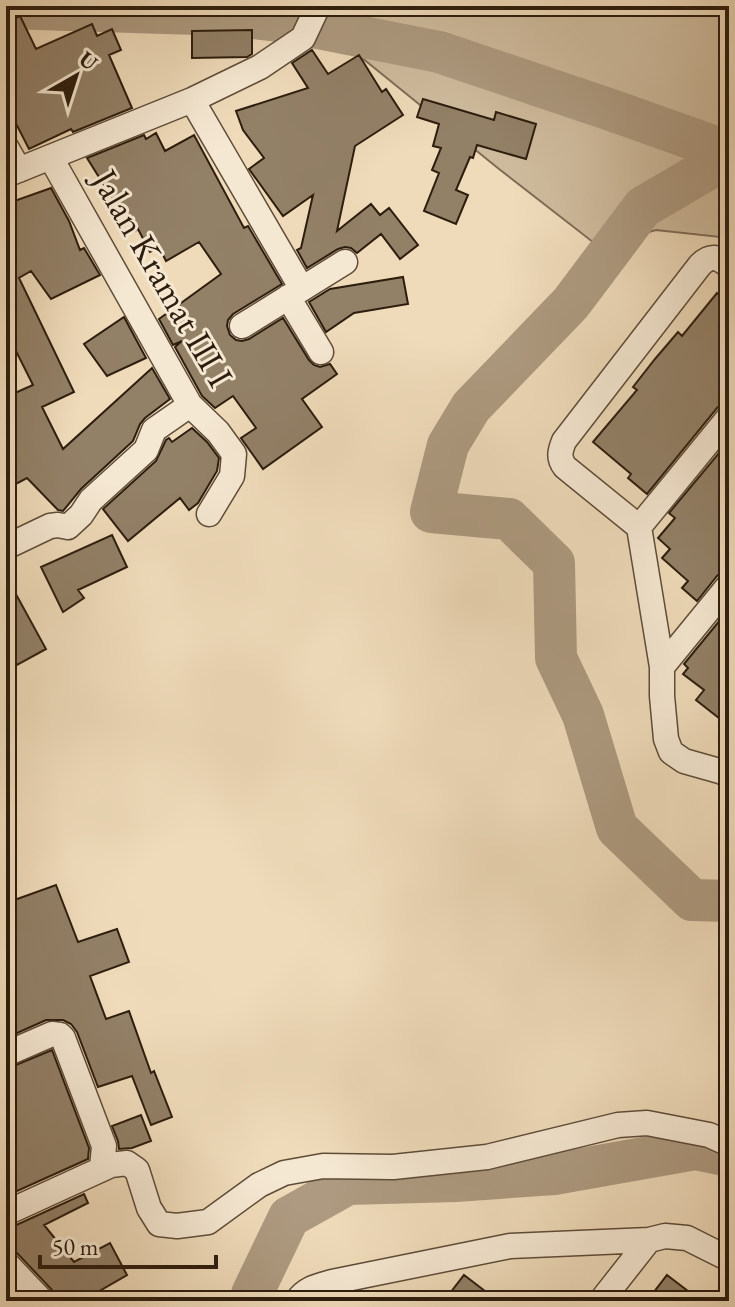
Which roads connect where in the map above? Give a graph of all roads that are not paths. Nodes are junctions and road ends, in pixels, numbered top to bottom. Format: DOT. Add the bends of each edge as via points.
graph roads {
  1 [pos="318,6"];
  2 [pos="192,100"];
  3 [pos="6,147"];
  4 [pos="51,158"];
  5 [pos="12,172"];
  6 [pos="345,262"];
  7 [pos="726,264"];
  8 [pos="295,293"];
  9 [pos="242,326"];
  10 [pos="321,352"];
  11 [pos="190,405"];
  12 [pos="729,417"];
  13 [pos="209,514"];
  14 [pos="639,527"];
  15 [pos="6,547"];
  16 [pos="729,585"];
  17 [pos="662,667"];
  18 [pos="727,771"];
  19 [pos="6,1054"];
  20 [pos="729,1144"];
  21 [pos="102,1168"];
  22 [pos="6,1213"];
  23 [pos="649,1240"];
  24 [pos="729,1259"];
  25 [pos="6,1263"];
  26 [pos="42,1301"];
  27 [pos="297,1301"];
  28 [pos="601,1301"];
  1 -- 2 [label="street" via="303,38 260,67"];
  2 -- 4 [label="street"];
  2 -- 8 [label="street"];
  3 -- 5 [label="street"];
  4 -- 5 [label="street"];
  4 -- 11 [label="street, Jalan Kramat III I"];
  6 -- 8 [label="street"];
  7 -- 14 [label="street" via="715,257 700,265 560,450 565,467"];
  8 -- 9 [label="street"];
  8 -- 10 [label="street"];
  11 -- 13 [label="street, Jalan Kramat III I" via="234,454 232,476"];
  11 -- 15 [label="street" via="154,430 146,450 68,527 50,526"];
  12 -- 14 [label="street"];
  14 -- 17 [label="street"];
  16 -- 17 [label="street"];
  17 -- 18 [label="street" via="671,752 684,761"];
  19 -- 21 [label="street" via="52,1034 63,1038 104,1146"];
  20 -- 21 [label="street" via="647,1123 618,1125 487,1157 393,1167 323,1166 284,1173 208,1222 177,1226 159,1224 137,1170 127,1163"];
  21 -- 22 [label="street"];
  23 -- 24 [label="street" via="687,1238"];
  23 -- 27 [label="street" via="510,1246 332,1282 309,1289"];
  23 -- 28 [label="street"];
  25 -- 26 [label="street"];
}
